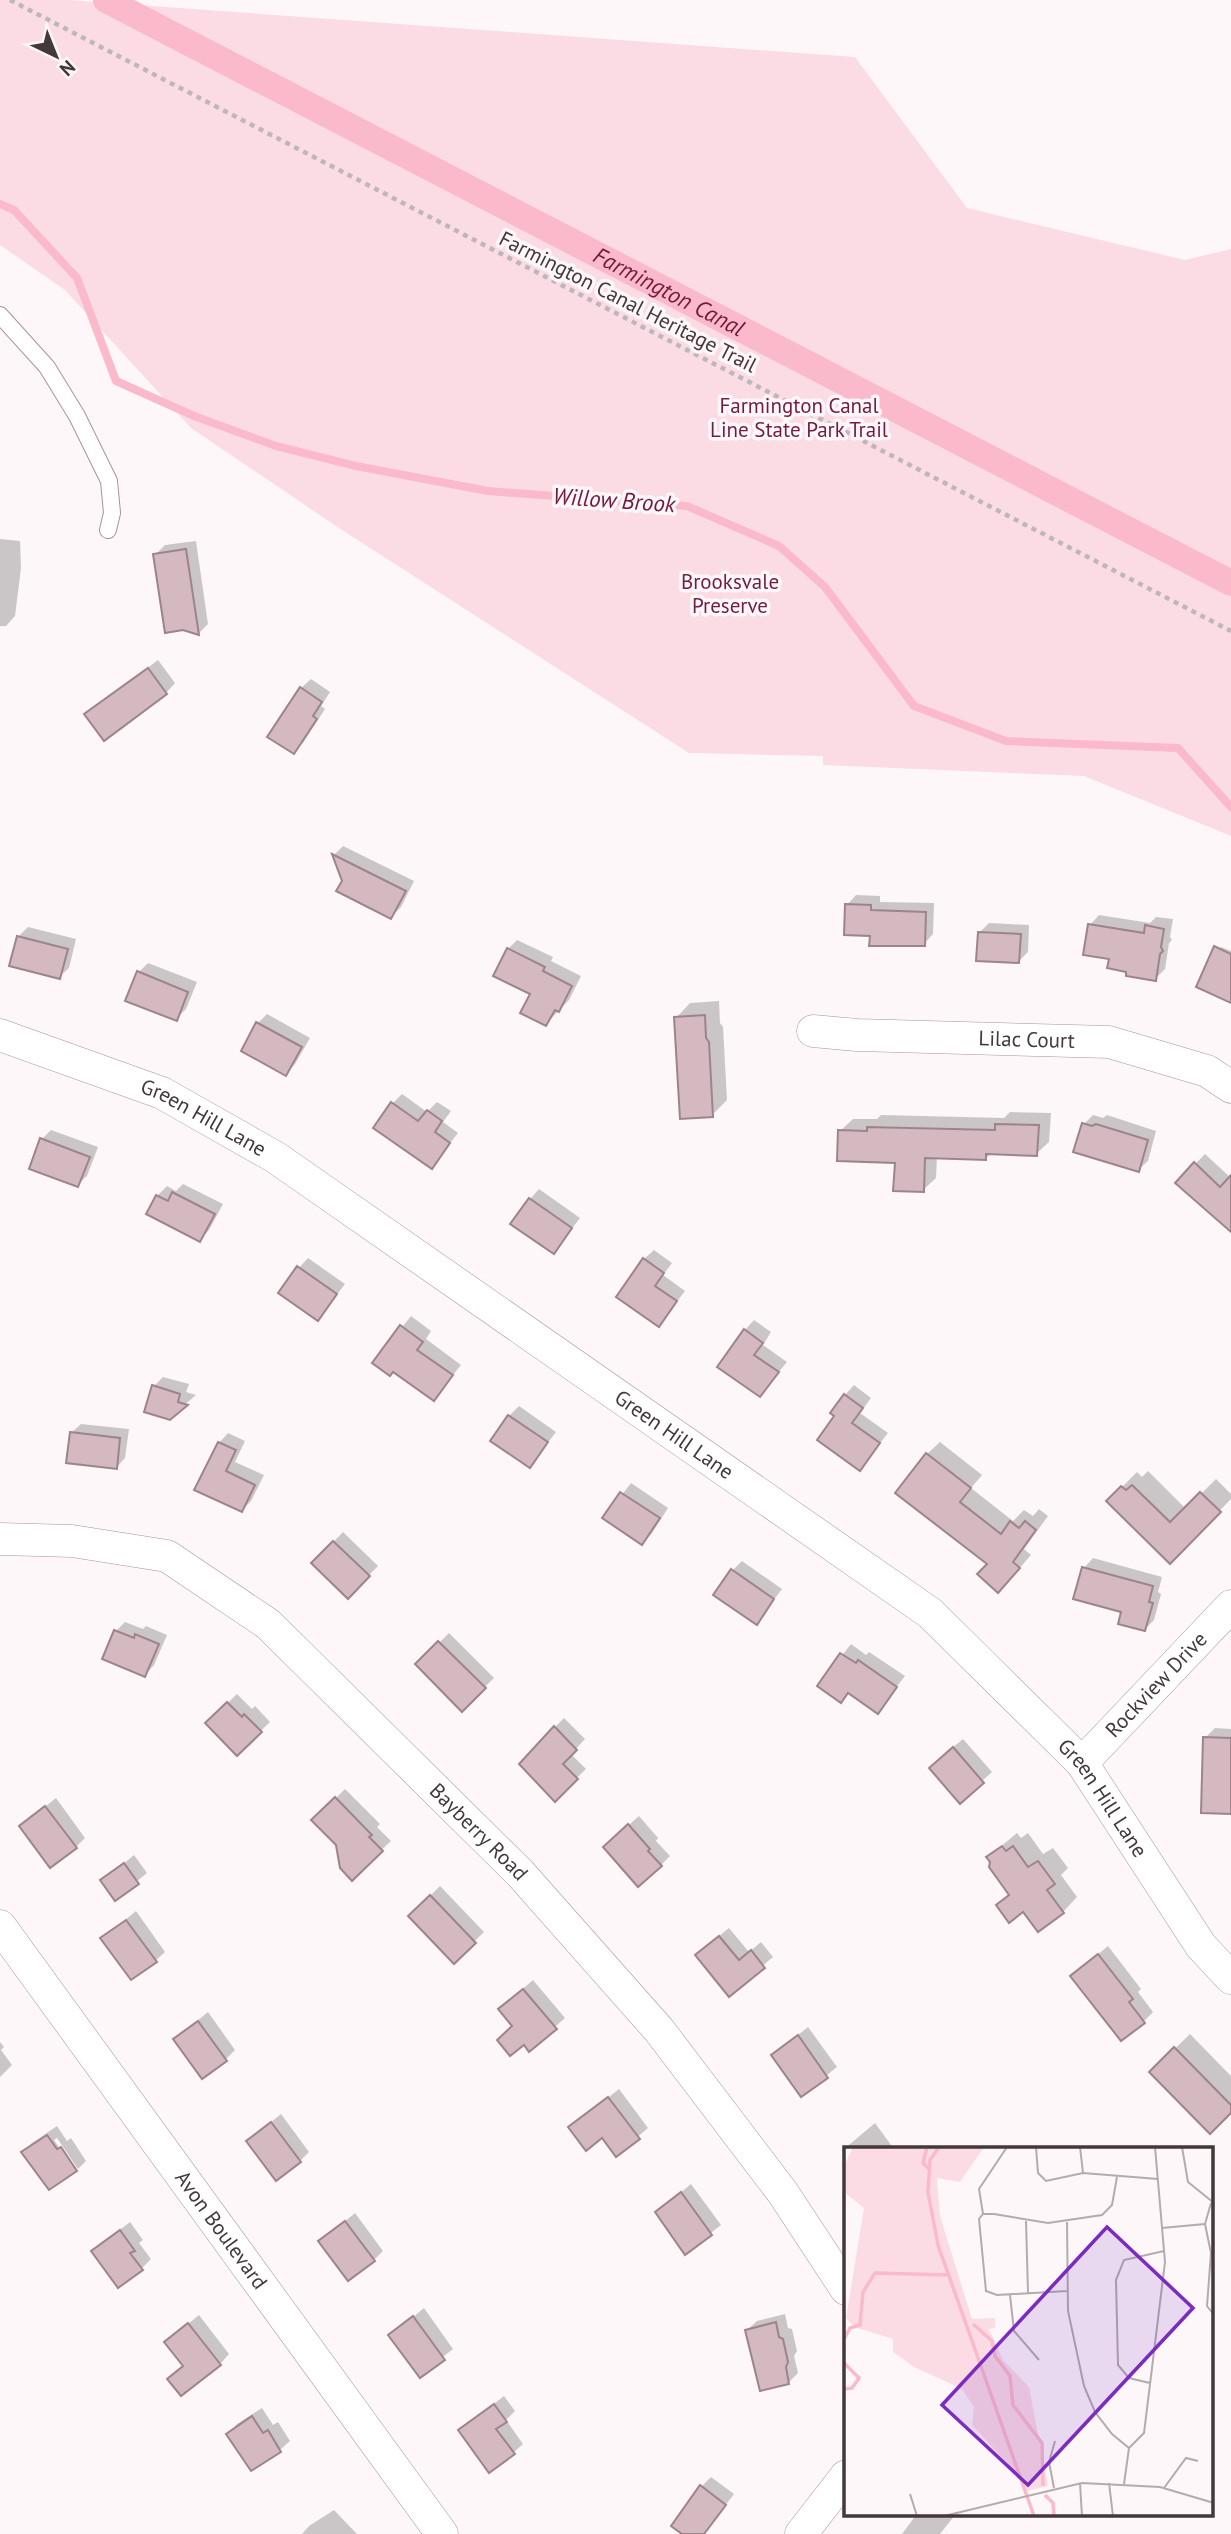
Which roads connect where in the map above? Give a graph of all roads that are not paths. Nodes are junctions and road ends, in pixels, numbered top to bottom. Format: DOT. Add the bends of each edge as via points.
graph roads {
  1 [pos="0,315"];
  2 [pos="108,530"];
  3 [pos="813,1031"];
  4 [pos="0,1035"];
  5 [pos="1231,1087"];
  6 [pos="0,1539"];
  7 [pos="1231,1606"];
  8 [pos="1082,1763"];
  9 [pos="0,1926"];
  10 [pos="1231,1978"];
  11 [pos="844,2286"];
  12 [pos="844,2479"];
  13 [pos="442,2534"];
  14 [pos="802,2534"];
  1 -- 2 [label="lane" via="47,367 77,416 109,481 112,513"];
  3 -- 5 [label="street, Lilac Court" via="1109,1042 1207,1071"];
  4 -- 8 [label="street, Green Hill Lane" via="162,1093 275,1157 930,1613"];
  6 -- 11 [label="street, Bayberry Road" via="72,1541 167,1556 268,1624 520,1873 659,2030 783,2193"];
  7 -- 8 [label="street, Rockview Drive"];
  8 -- 10 [label="street, Green Hill Lane" via="1201,1947"];
  9 -- 13 [label="street, Avon Boulevard"];
  12 -- 14 [label="street"];
}
